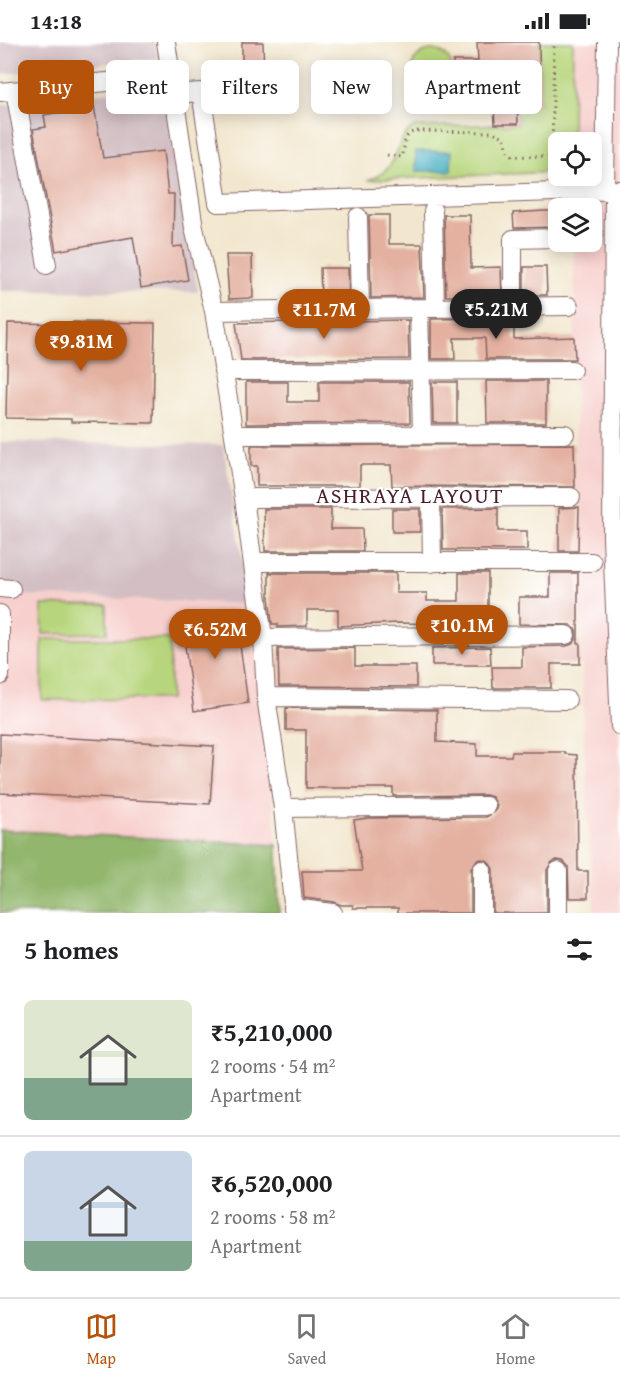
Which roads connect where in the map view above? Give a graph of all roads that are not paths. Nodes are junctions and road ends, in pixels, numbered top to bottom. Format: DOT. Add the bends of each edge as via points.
graph roads {
  1 [pos="166,42"];
  2 [pos="607,42"];
  3 [pos="169,60"];
  4 [pos="106,82"];
  5 [pos="7,92"];
  6 [pos="189,93"];
  7 [pos="178,114"];
  8 [pos="613,191"];
  9 [pos="433,210"];
  10 [pos="358,217"];
  11 [pos="548,238"];
  12 [pos="47,265"];
  13 [pos="569,306"];
  14 [pos="513,307"];
  15 [pos="427,308"];
  16 [pos="360,309"];
  17 [pos="214,311"];
  18 [pos="572,370"];
  19 [pos="223,371"];
  20 [pos="420,371"];
  21 [pos="565,434"];
  22 [pos="234,435"];
  23 [pos="422,435"];
  24 [pos="571,496"];
  25 [pos="431,497"];
  26 [pos="244,498"];
  27 [pos="253,562"];
  28 [pos="592,562"];
  29 [pos="432,563"];
  30 [pos="0,614"];
  31 [pos="566,635"];
  32 [pos="263,638"];
  33 [pos="0,676"];
  34 [pos="266,697"];
  35 [pos="567,700"];
  36 [pos="620,726"];
  37 [pos="486,806"];
  38 [pos="283,808"];
  39 [pos="482,870"];
  40 [pos="558,870"];
  41 [pos="293,910"];
  42 [pos="333,913"];
  43 [pos="482,913"];
  44 [pos="558,913"];
  1 -- 3 [label="street"];
  2 -- 8 [label="street"];
  4 -- 5 [label="street"];
  5 -- 12 [label="street"];
  6 -- 8 [label="street" via="201,92 218,203"];
  7 -- 17 [label="street" via="194,228"];
  8 -- 36 [label="street" via="612,538"];
  9 -- 15 [label="street"];
  10 -- 16 [label="street"];
  11 -- 14 [label="street" via="513,239"];
  13 -- 14 [label="street"];
  14 -- 15 [label="street"];
  15 -- 16 [label="street"];
  15 -- 20 [label="street"];
  16 -- 17 [label="street"];
  17 -- 19 [label="street"];
  18 -- 20 [label="street"];
  19 -- 20 [label="street"];
  19 -- 22 [label="street"];
  20 -- 23 [label="street"];
  21 -- 23 [label="street"];
  22 -- 23 [label="street"];
  22 -- 26 [label="street"];
  24 -- 25 [label="street"];
  25 -- 26 [label="street"];
  25 -- 29 [label="street"];
  26 -- 27 [label="street"];
  27 -- 29 [label="street"];
  27 -- 32 [label="street"];
  28 -- 29 [label="street"];
  30 -- 33 [label="street"];
  31 -- 32 [label="street"];
  32 -- 34 [label="street"];
  34 -- 35 [label="street"];
  34 -- 38 [label="street"];
  37 -- 38 [label="street"];
  38 -- 41 [label="street"];
  39 -- 43 [label="street"];
  40 -- 44 [label="street"];
  41 -- 42 [label="street"];
}
